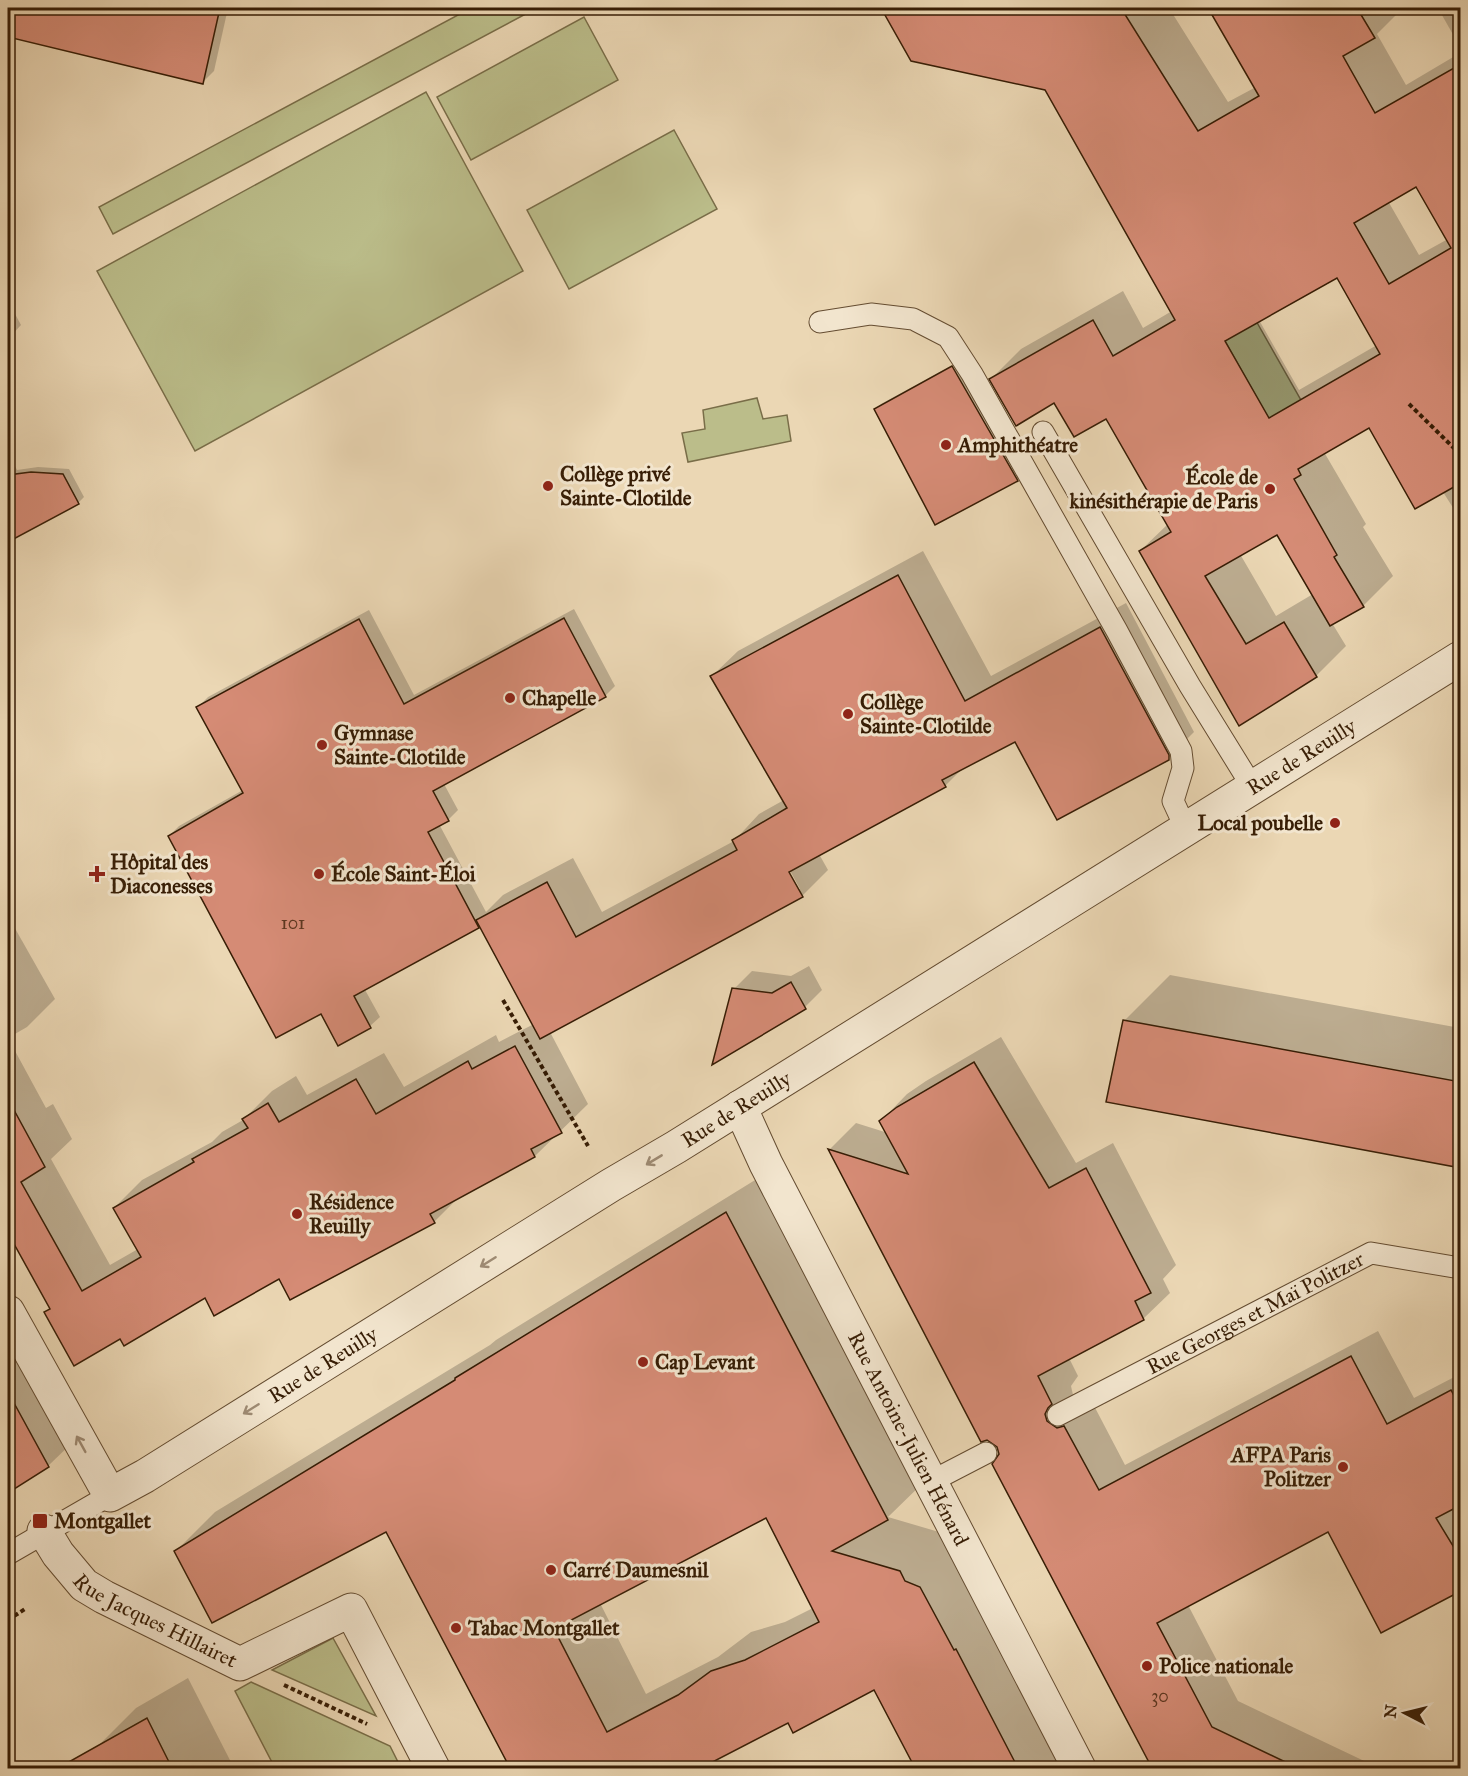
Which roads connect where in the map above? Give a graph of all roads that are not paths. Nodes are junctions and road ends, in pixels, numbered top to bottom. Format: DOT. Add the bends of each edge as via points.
graph roads {
  1 [pos="820,322"];
  2 [pos="1043,432"];
  3 [pos="1461,658"];
  4 [pos="1253,788"];
  5 [pos="1186,830"];
  6 [pos="740,1107"];
  7 [pos="1461,1268"];
  8 [pos="8,1312"];
  9 [pos="1058,1415"];
  10 [pos="986,1453"];
  11 [pos="932,1481"];
  12 [pos="110,1495"];
  13 [pos="44,1532"];
  14 [pos="8,1554"];
  15 [pos="433,1768"];
  16 [pos="1079,1768"];
  1 -- 5 [label="lane" via="871,314 913,319 948,337 1117,631 1181,751 1183,768 1173,801"];
  2 -- 4 [label="lane"];
  3 -- 4 [label="street, Rue de Reuilly"];
  4 -- 5 [label="street, Rue de Reuilly"];
  5 -- 6 [label="street, Rue de Reuilly"];
  6 -- 11 [label="street, Rue Antoine-Julien Hénard"];
  6 -- 12 [label="street, Rue de Reuilly, one-way"];
  7 -- 9 [label="lane, Rue Georges et Maï Politzer" via="1371,1253"];
  12 -- 8 [label="street, one-way"];
  10 -- 11 [label="lane"];
  11 -- 16 [label="street, Rue Antoine-Julien Hénard"];
  12 -- 13 [label="lane, Rue de Reuilly"];
  13 -- 14 [label="lane, Rue de Reuilly"];
  13 -- 15 [label="street, Rue Jacques Hillairet" via="84,1585 240,1664 351,1610"];
}
